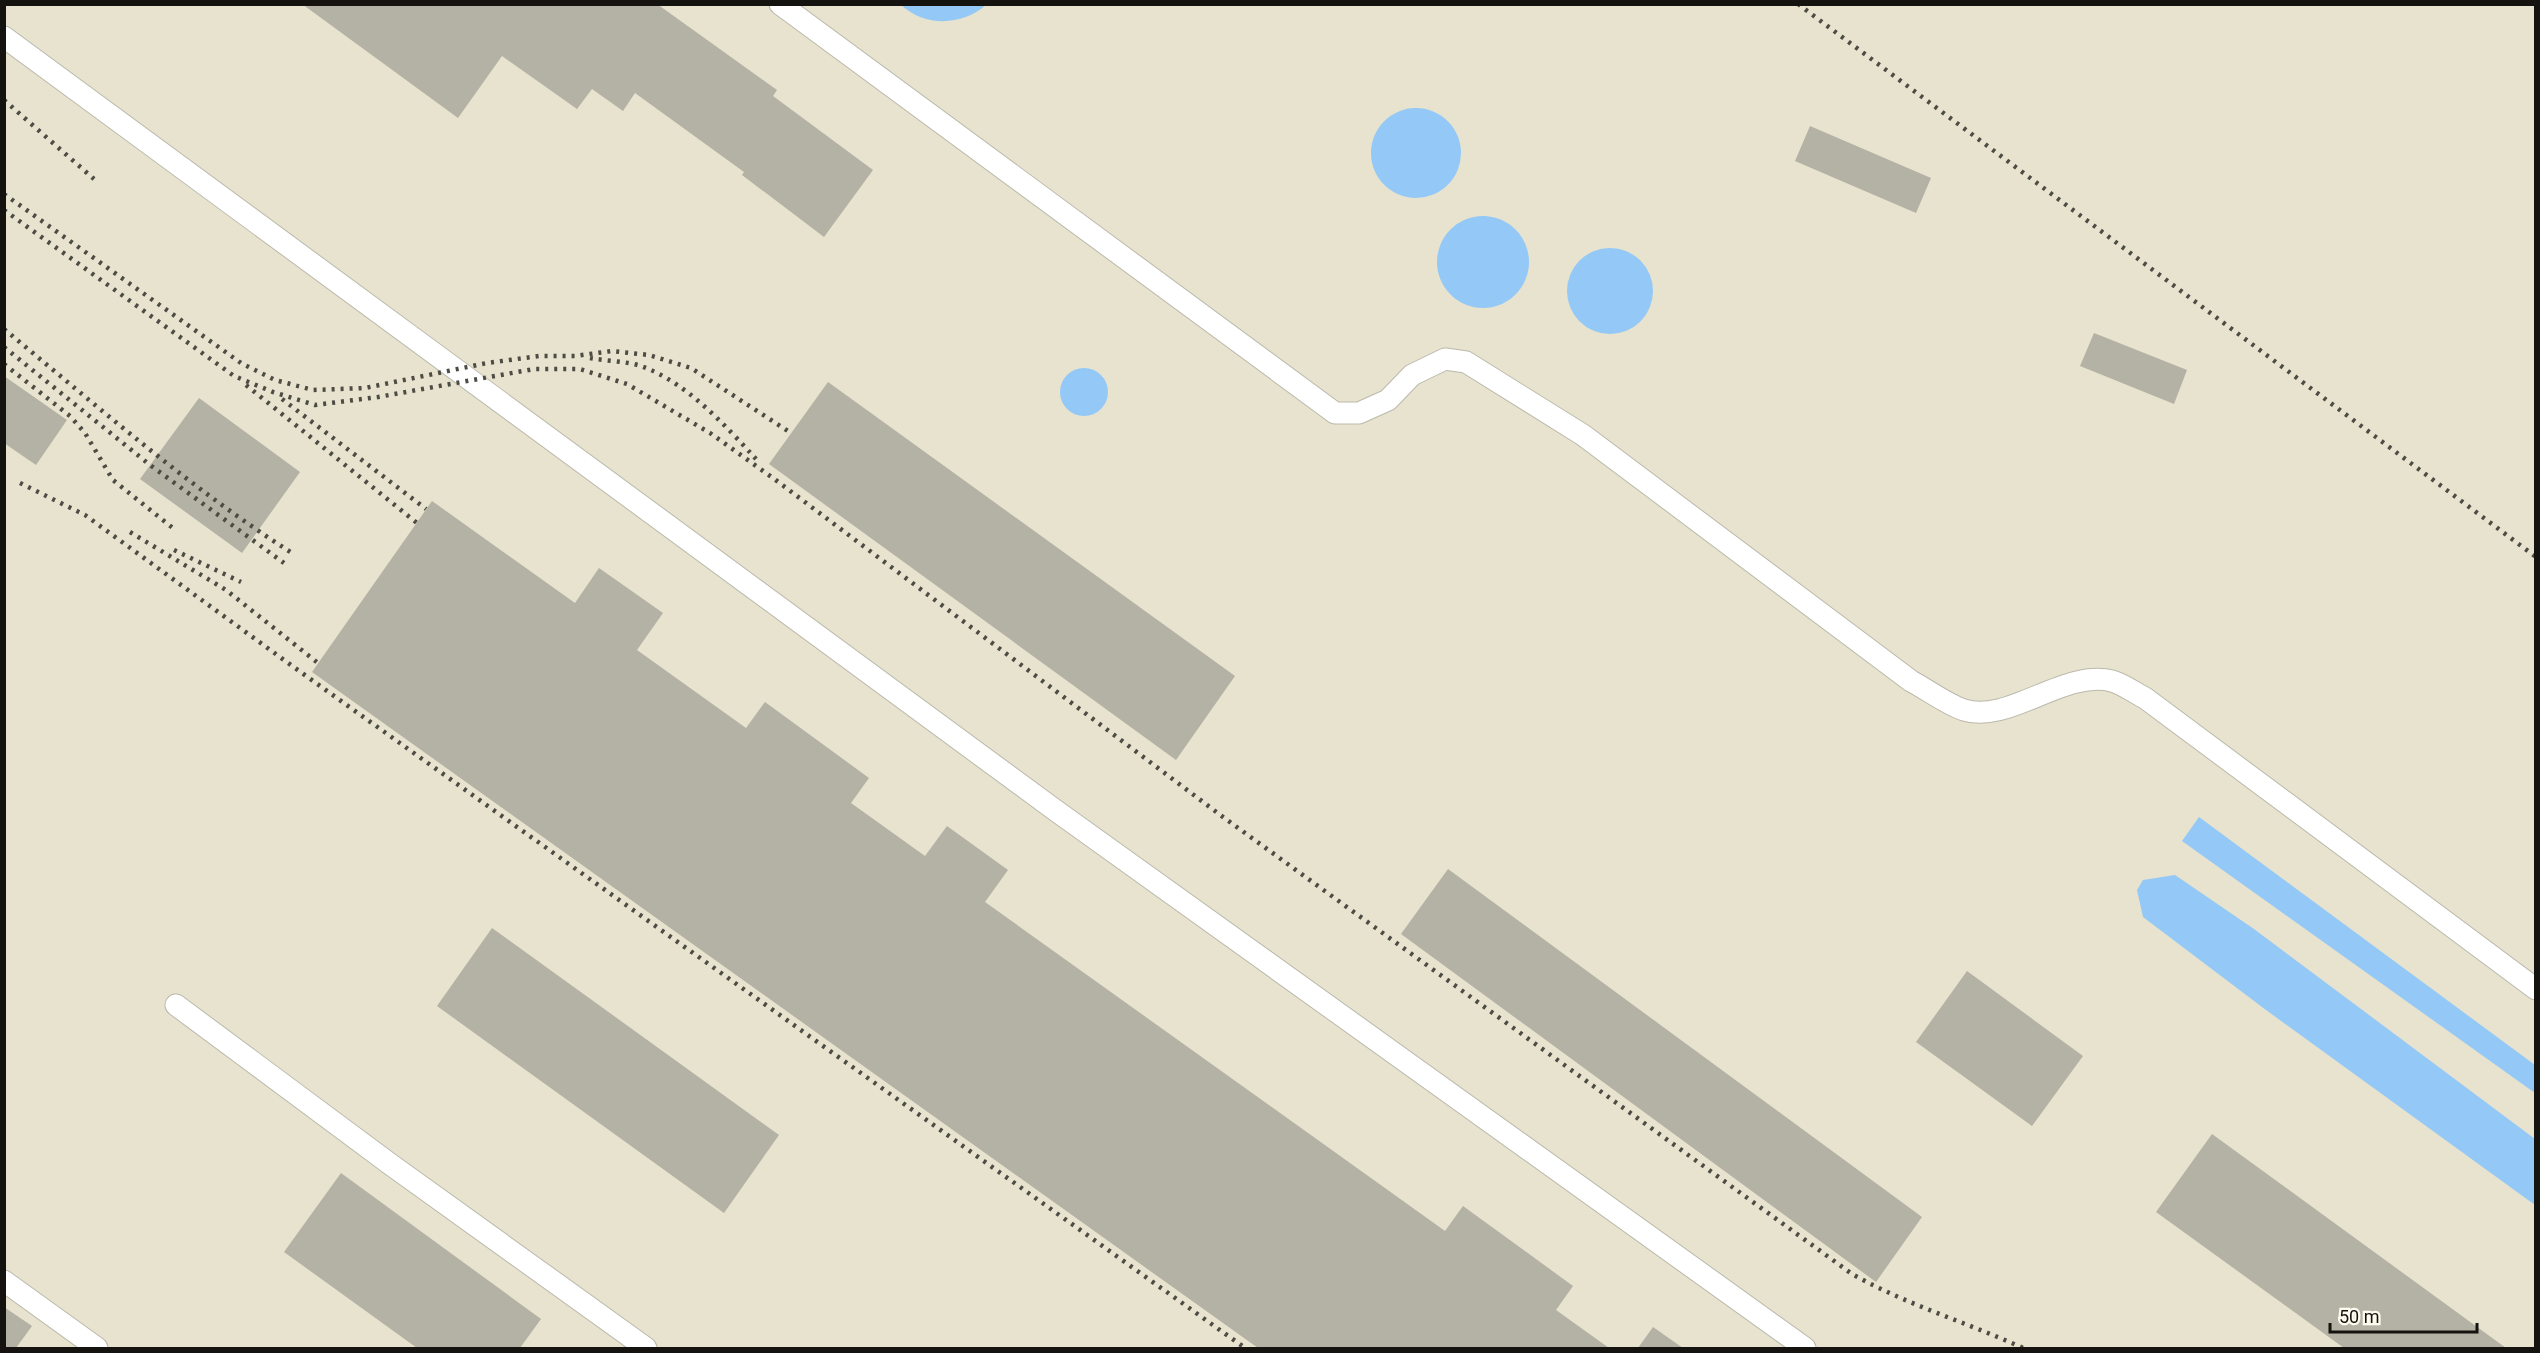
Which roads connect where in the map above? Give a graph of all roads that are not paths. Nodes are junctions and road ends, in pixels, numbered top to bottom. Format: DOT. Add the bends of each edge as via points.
graph roads {
  1 [pos="780,4"];
  2 [pos="4,37"];
  3 [pos="2535,989"];
  4 [pos="176,1005"];
  5 [pos="4,1281"];
  6 [pos="97,1348"];
  7 [pos="646,1348"];
  8 [pos="1805,1348"];
  1 -- 3 [label="lane" via="1335,413 1359,414 1388,400 1412,375 1445,359 1466,362 1583,435 1911,681 1964,710 1989,712 2086,681 2112,681 2145,698"];
  2 -- 8 [label="lane" via="1055,810"];
  4 -- 7 [label="lane"];
  5 -- 6 [label="lane"];
}
